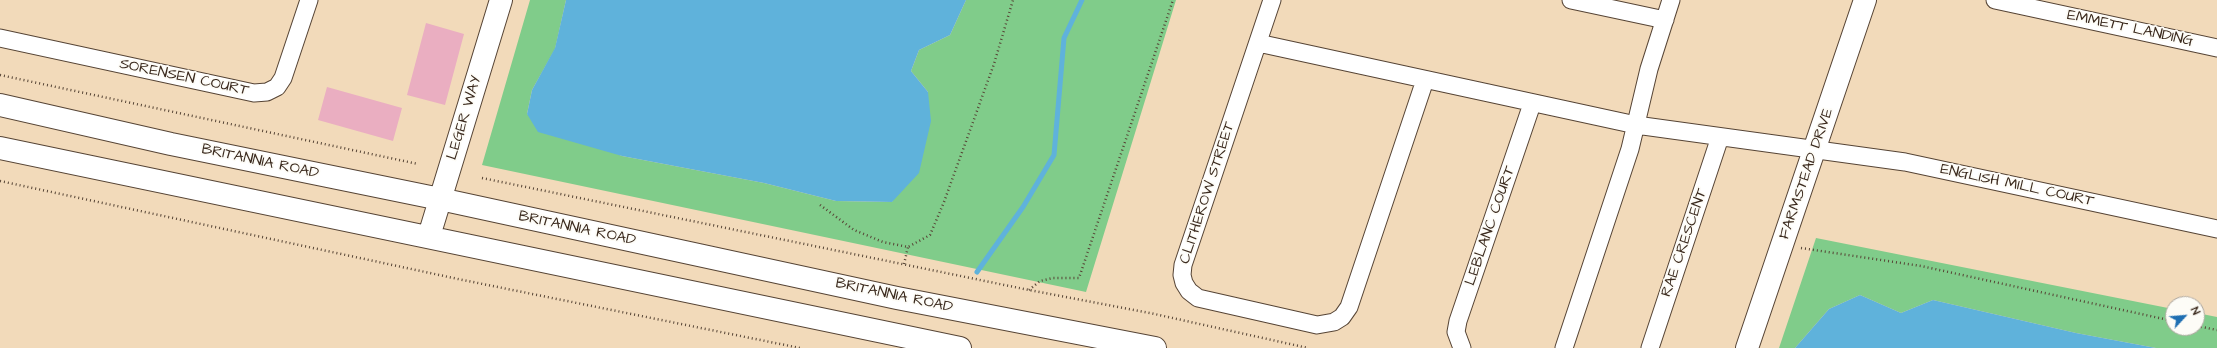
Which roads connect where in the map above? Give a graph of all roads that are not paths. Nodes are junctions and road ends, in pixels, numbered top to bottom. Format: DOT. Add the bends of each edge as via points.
graph roads {
  1 [pos="308,0"];
  2 [pos="500,0"];
  3 [pos="1272,0"];
  4 [pos="1571,0"];
  5 [pos="1671,0"];
  6 [pos="1865,0"];
  7 [pos="1995,0"];
  8 [pos="1664,20"];
  9 [pos="0,38"];
  10 [pos="1258,43"];
  11 [pos="2217,48"];
  12 [pos="1425,80"];
  13 [pos="1532,104"];
  14 [pos="0,105"];
  15 [pos="1636,125"];
  16 [pos="1720,137"];
  17 [pos="0,148"];
  18 [pos="1815,150"];
  19 [pos="440,199"];
  20 [pos="2217,229"];
  21 [pos="429,236"];
  22 [pos="960,348"];
  23 [pos="1155,348"];
  24 [pos="1462,348"];
  25 [pos="1564,348"];
  26 [pos="1650,348"];
  27 [pos="1747,348"];
  1 -- 9 [label="street, SORENSEN COURT" via="283,78 277,87 267,92 254,93"];
  2 -- 19 [label="main road, LEGER WAY"];
  3 -- 10 [label="street, CLITHEROW STREET"];
  4 -- 8 [label="street"];
  5 -- 8 [label="street"];
  6 -- 18 [label="main road, FARMSTEAD DRIVE"];
  7 -- 11 [label="street, EMMETT LANDING"];
  8 -- 15 [label="street"];
  10 -- 12 [label="street, ENGLISH MILL COURT"];
  10 -- 12 [label="street, CLITHEROW STREET" via="1183,265 1182,276 1189,291 1198,298 1216,303 1317,325 1334,322 1342,317 1350,306"];
  12 -- 13 [label="street, ENGLISH MILL COURT"];
  13 -- 15 [label="street, ENGLISH MILL COURT"];
  13 -- 24 [label="street, LEBLANC COURT" via="1458,321 1456,332"];
  14 -- 19 [label="main road, BRITANNIA ROAD" via="171,144"];
  15 -- 16 [label="street, ENGLISH MILL COURT"];
  15 -- 25 [label="street"];
  16 -- 18 [label="street, ENGLISH MILL COURT"];
  16 -- 26 [label="street, RAE CRESCENT"];
  17 -- 21 [label="main road"];
  18 -- 20 [label="street, ENGLISH MILL COURT" via="1905,162"];
  18 -- 27 [label="main road, FARMSTEAD DRIVE"];
  19 -- 21 [label="main road, LEGER WAY"];
  19 -- 23 [label="main road, BRITANNIA ROAD" via="889,296"];
  21 -- 22 [label="main road"];
}
